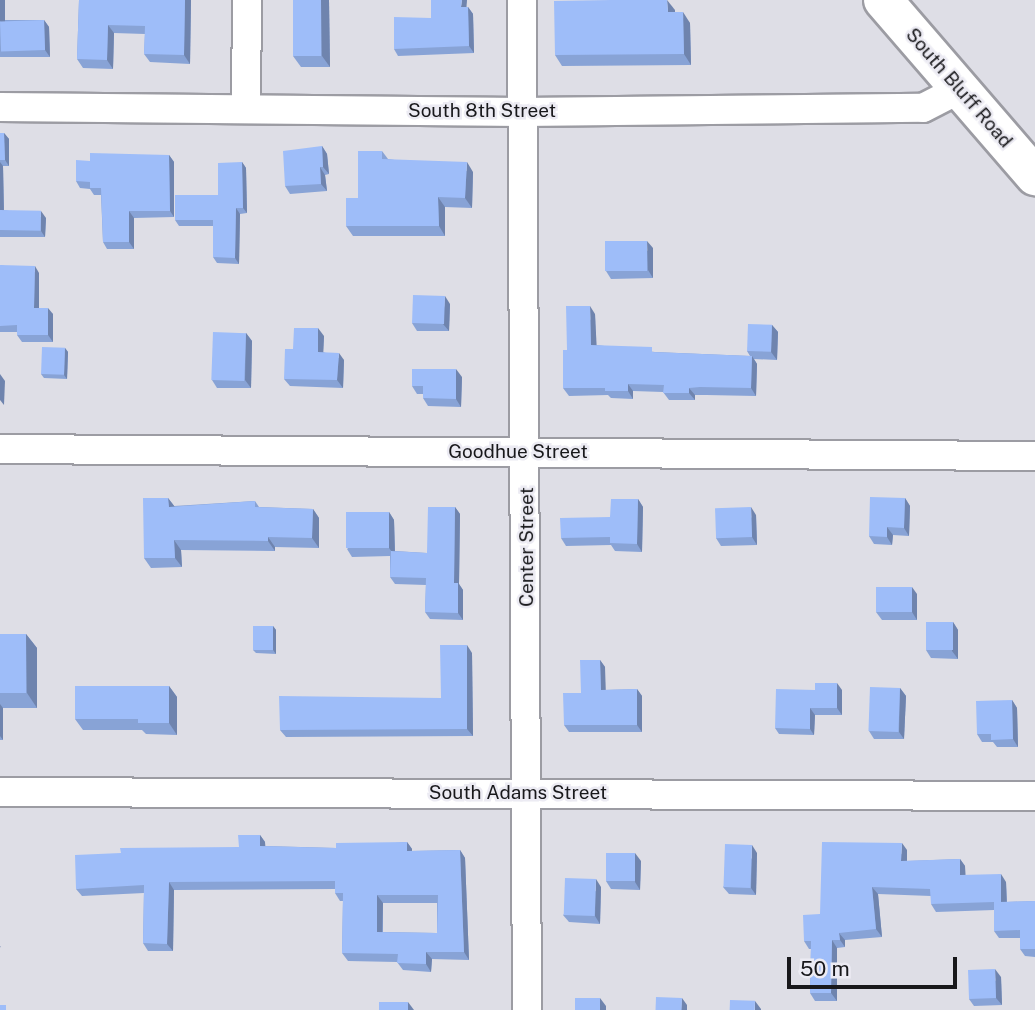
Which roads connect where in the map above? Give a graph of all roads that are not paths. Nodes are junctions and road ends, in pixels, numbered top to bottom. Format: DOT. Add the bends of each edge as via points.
graph roads {
  1 [pos="247,0"];
  2 [pos="522,0"];
  3 [pos="883,0"];
  4 [pos="960,89"];
  5 [pos="0,107"];
  6 [pos="246,109"];
  7 [pos="522,112"];
  8 [pos="1035,176"];
  9 [pos="0,449"];
  10 [pos="526,452"];
  11 [pos="1035,456"];
  12 [pos="0,792"];
  13 [pos="528,793"];
  14 [pos="1035,796"];
  15 [pos="527,1010"];
  1 -- 6 [label="street"];
  2 -- 7 [label="street, Center Street"];
  3 -- 4 [label="street, South Bluff Road"];
  4 -- 7 [label="street, South 8th Street" via="923,108"];
  4 -- 8 [label="street, South Bluff Road"];
  5 -- 6 [label="street, South 8th Street"];
  6 -- 7 [label="street, South 8th Street"];
  7 -- 10 [label="street, Center Street"];
  9 -- 10 [label="street, Goodhue Street"];
  10 -- 11 [label="street, Goodhue Street"];
  10 -- 13 [label="street, Center Street"];
  12 -- 13 [label="street, South Adams Street"];
  13 -- 14 [label="street, South Adams Street"];
  13 -- 15 [label="street, Center Street"];
}
